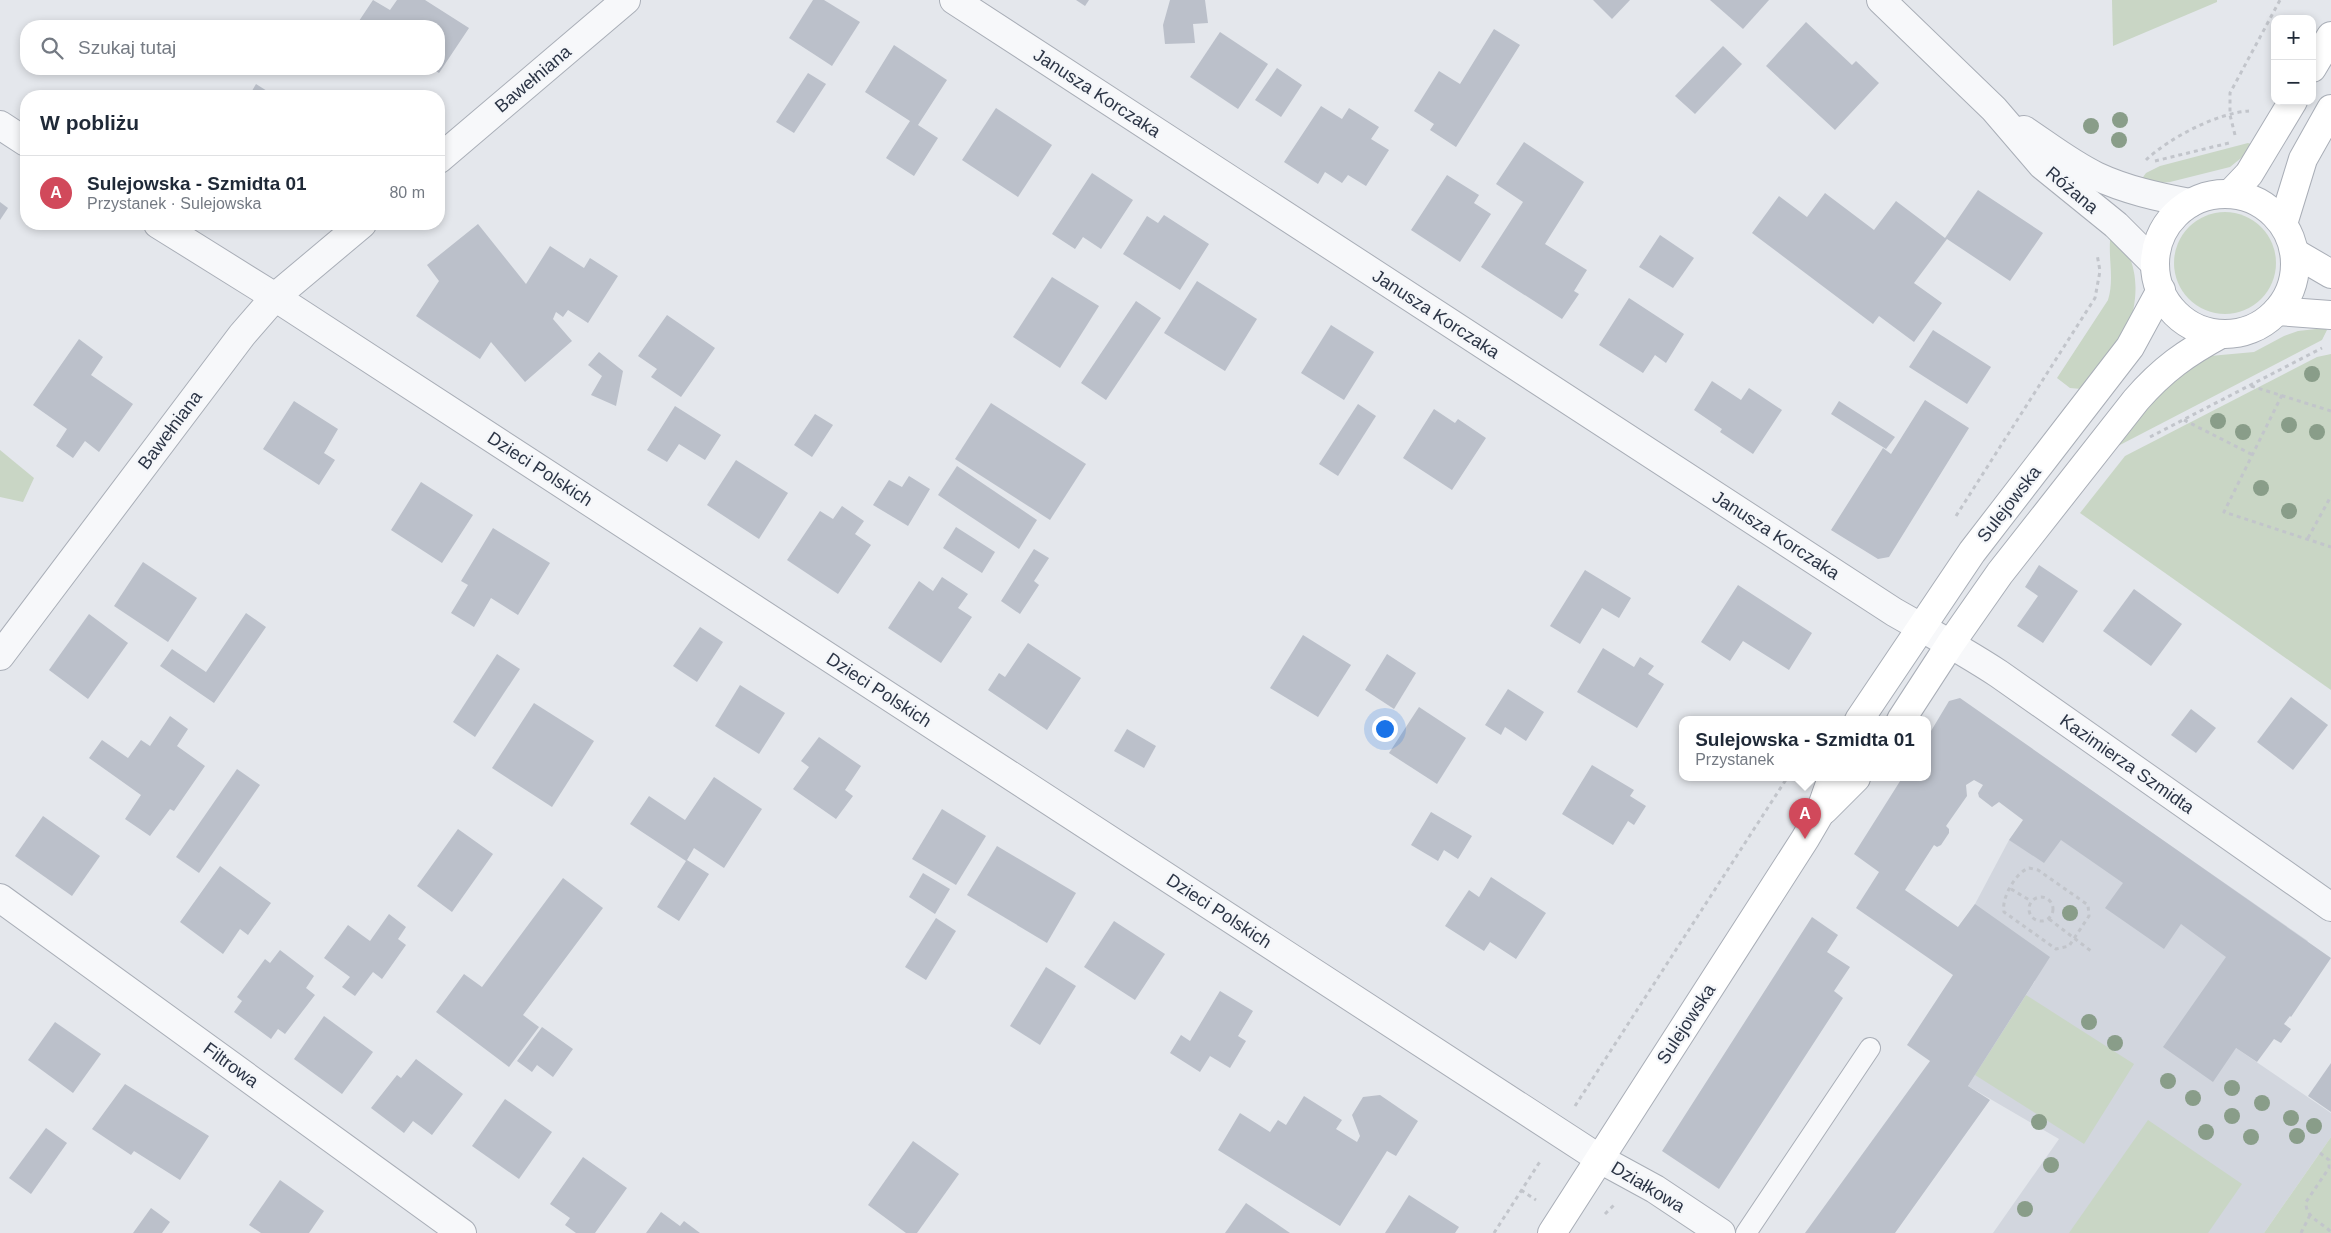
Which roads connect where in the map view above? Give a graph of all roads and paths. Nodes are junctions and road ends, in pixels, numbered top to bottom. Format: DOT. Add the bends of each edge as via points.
graph roads {
  1 [pos="626,0"];
  2 [pos="954,0"];
  3 [pos="1881,0"];
  4 [pos="2280,0"];
  5 [pos="2331,36"];
  6 [pos="2316,61"];
  7 [pos="2291,105"];
  8 [pos="1994,109"];
  9 [pos="2331,109"];
  10 [pos="2252,111"];
  11 [pos="2230,115"];
  12 [pos="0,125"];
  13 [pos="20,138"];
  14 [pos="445,153"];
  15 [pos="2230,194"];
  16 [pos="2190,203"];
  17 [pos="2099,212"];
  18 [pos="2283,224"];
  19 [pos="168,230"];
  20 [pos="355,230"];
  21 [pos="2294,253"];
  22 [pos="2331,274"];
  23 [pos="2158,277"];
  24 [pos="275,297"];
  25 [pos="2278,311"];
  26 [pos="2331,315"];
  27 [pos="2221,334"];
  28 [pos="2323,347"];
  29 [pos="2251,385"];
  30 [pos="2282,395"];
  31 [pos="2331,411"];
  32 [pos="2183,420"];
  33 [pos="2148,438"];
  34 [pos="2253,454"];
  35 [pos="2331,496"];
  36 [pos="1952,522"];
  37 [pos="2308,538"];
  38 [pos="2331,547"];
  39 [pos="1920,628"];
  40 [pos="1951,643"];
  41 [pos="0,656"];
  42 [pos="1862,716"];
  43 [pos="1904,716"];
  44 [pos="1785,781"];
  45 [pos="1831,781"];
  46 [pos="1853,781"];
  47 [pos="1819,815"];
  48 [pos="2010,888"];
  49 [pos="0,898"];
  50 [pos="2031,901"];
  51 [pos="2331,907"];
  52 [pos="2049,919"];
  53 [pos="2074,938"];
  54 [pos="2091,951"];
  55 [pos="1870,1048"];
  56 [pos="1558,1132"];
  57 [pos="2320,1153"];
  58 [pos="1600,1159"];
  59 [pos="1521,1190"];
  60 [pos="1537,1200"];
  61 [pos="2310,1214"];
  62 [pos="2331,1232"];
  63 [pos="462,1233"];
  64 [pos="1494,1233"];
  65 [pos="1552,1233"];
  66 [pos="1721,1233"];
  67 [pos="1746,1233"];
  68 [pos="2301,1233"];
  1 -- 14 [label="street, Bawełniana"];
  2 -- 39 [label="street, Janusza Korczaka"];
  3 -- 8 [label="street, Różana"];
  4 -- 11 [label="path" via="2233,85 2228,101"];
  5 -- 6 [label="main road"];
  7 -- 15 [label="main road" via="2249,174"];
  8 -- 16 [label="street, Różana" via="2096,176 2146,194"];
  8 -- 17 [label="street, Różana" via="2042,165"];
  9 -- 18 [label="main road" via="2303,159"];
  10 -- 11 [label="path"];
  11 -- 11 [label="path" via="2237,140 2142,164 2161,146"];
  12 -- 13 [label="street"];
  15 -- 16 [label="main road" via="2209,195"];
  15 -- 18 [label="main road" via="2251,198"];
  16 -- 23 [label="main road" via="2164,229 2158,246"];
  17 -- 23 [label="street, Różana" via="2136,244"];
  17 -- 36 [label="path" via="2092,225 2100,271 2095,298"];
  18 -- 21 [label="main road"];
  19 -- 24 [label="street, Dzieci Polskich"];
  20 -- 24 [label="street, Bawełniana"];
  21 -- 22 [label="main road"];
  21 -- 25 [label="main road" via="2292,284"];
  23 -- 27 [label="main road" via="2175,312 2196,328"];
  23 -- 39 [label="main road, Sulejowska" via="2130,347 1972,552"];
  24 -- 41 [label="street, Bawełniana" via="242,335"];
  24 -- 56 [label="street, Dzieci Polskich"];
  25 -- 26 [label="main road"];
  25 -- 27 [label="main road" via="2252,329"];
  27 -- 40 [label="main road, Sulejowska" via="2188,352 2157,376 2000,573"];
  28 -- 29 [label="path"];
  29 -- 30 [label="path"];
  29 -- 32 [label="path"];
  30 -- 31 [label="path"];
  30 -- 34 [label="path"];
  32 -- 33 [label="path"];
  32 -- 34 [label="path"];
  34 -- 37 [label="path" via="2224,512"];
  35 -- 37 [label="path"];
  37 -- 38 [label="path"];
  39 -- 40 [label="street, Kazimierza Szmidta"];
  39 -- 42 [label="main road, Sulejowska"];
  40 -- 43 [label="main road, Sulejowska"];
  40 -- 51 [label="street, Kazimierza Szmidta"];
  44 -- 56 [label="path"];
  45 -- 47 [label="main road, Sulejowska"];
  46 -- 47 [label="main road, Sulejowska"];
  47 -- 58 [label="main road, Sulejowska"];
  48 -- 50 [label="path"];
  48 -- 53 [label="path" via="2003,900 2007,916 2056,948 2069,946"];
  48 -- 53 [label="path" via="2020,873 2034,868 2086,902 2089,916"];
  49 -- 63 [label="street, Filtrowa"];
  50 -- 52 [label="path" via="2030,916 2037,921"];
  50 -- 52 [label="path" via="2042,897 2050,901 2053,908"];
  52 -- 53 [label="path"];
  53 -- 54 [label="path"];
  55 -- 67 [label="lane"];
  56 -- 58 [label="street, Dzieci Polskich"];
  56 -- 59 [label="path"];
  57 -- 61 [label="path" via="2330,1163 2306,1202"];
  58 -- 65 [label="main road, Sulejowska"];
  58 -- 66 [label="street, Działkowa" via="1655,1189"];
  59 -- 60 [label="path"];
  59 -- 64 [label="path"];
  61 -- 62 [label="path"];
  61 -- 68 [label="path"];
}
